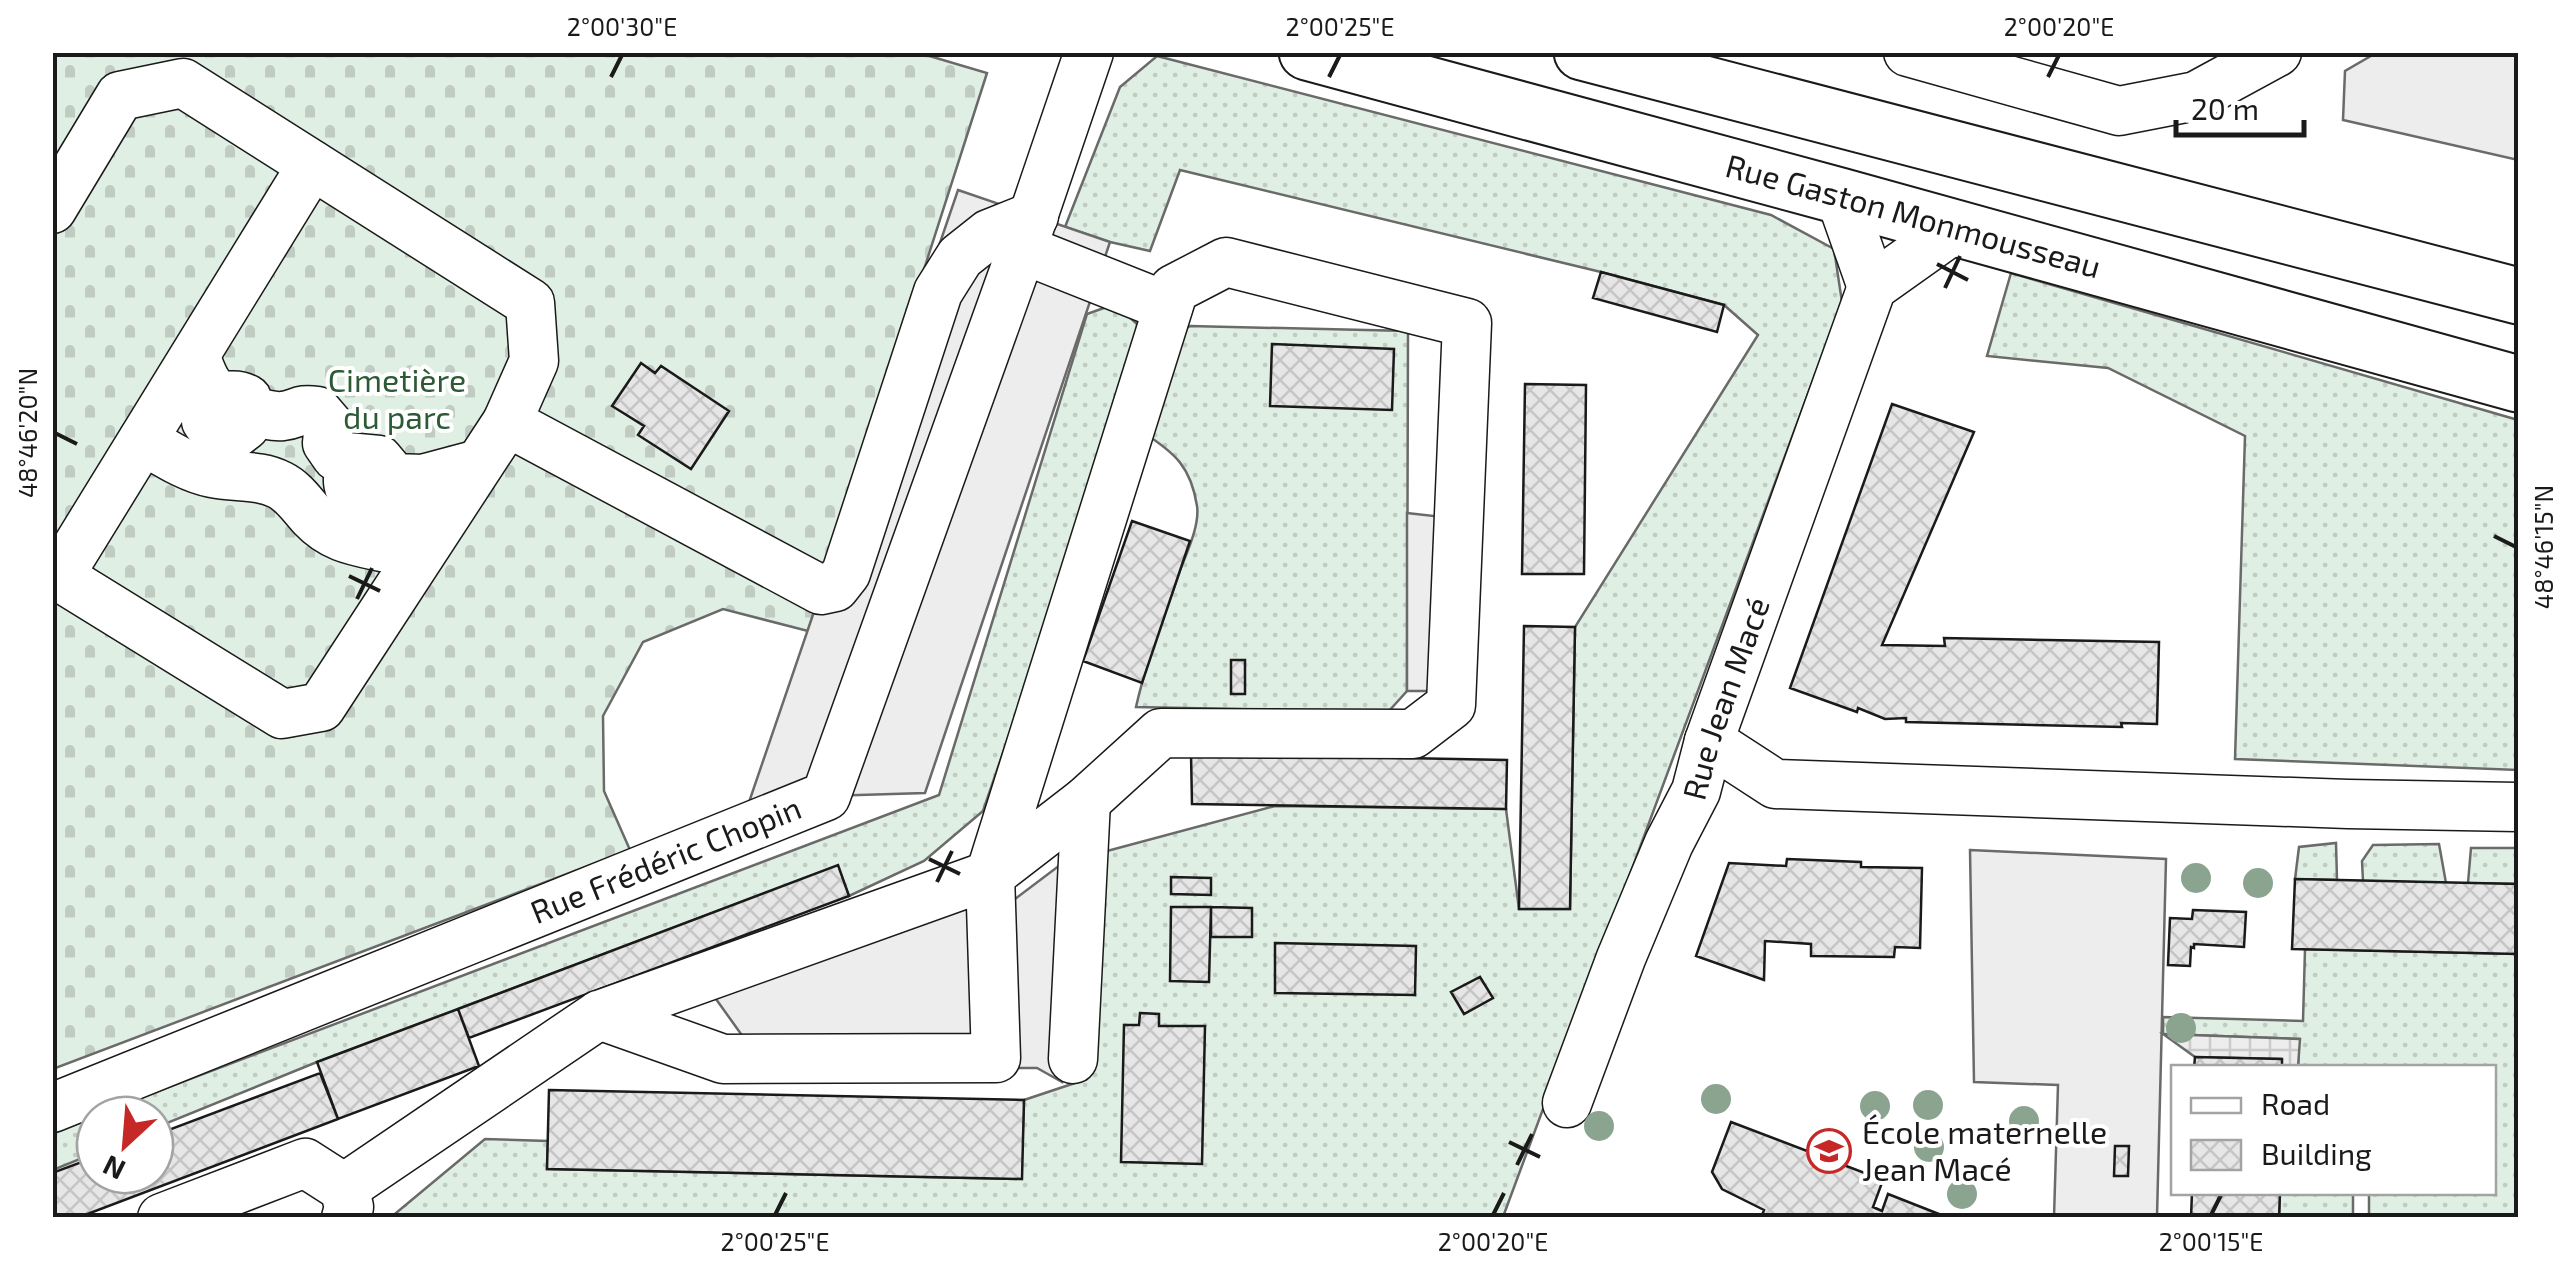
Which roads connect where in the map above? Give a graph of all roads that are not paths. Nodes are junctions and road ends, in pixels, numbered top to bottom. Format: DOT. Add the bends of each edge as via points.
graph roads {
  1 [pos="1089,52"];
  2 [pos="1307,52"];
  3 [pos="1582,52"];
  4 [pos="1908,52"];
  5 [pos="2278,52"];
  6 [pos="312,166"];
  7 [pos="1840,196"];
  8 [pos="52,209"];
  9 [pos="1955,228"];
  10 [pos="1028,233"];
  11 [pos="1872,287"];
  12 [pos="2518,296"];
  13 [pos="1168,307"];
  14 [pos="195,356"];
  15 [pos="2518,384"];
  16 [pos="507,422"];
  17 [pos="142,440"];
  18 [pos="468,482"];
  19 [pos="56,574"];
  20 [pos="1709,741"];
  21 [pos="1086,801"];
  22 [pos="2518,806"];
  23 [pos="990,876"];
  24 [pos="600,1015"];
  25 [pos="1073,1059"];
  26 [pos="1567,1103"];
  27 [pos="52,1108"];
  28 [pos="345,1203"];
  29 [pos="162,1218"];
  1 -- 10 [label="street, Rue Frédéric Chopin"];
  2 -- 7 [label="main road, Rue Gaston Monmousseau"];
  3 -- 12 [label="main road"];
  4 -- 5 [label="street" via="2119,111 2196,96"];
  6 -- 8 [label="street" via="182,84 120,96"];
  6 -- 14 [label="street"];
  6 -- 16 [label="street" via="530,303 534,361"];
  7 -- 9 [label="main road, Rue Gaston Monmousseau"];
  7 -- 11 [label="street"];
  9 -- 11 [label="street"];
  9 -- 15 [label="main road, Rue Gaston Monmousseau"];
  10 -- 13 [label="street"];
  10 -- 16 [label="street" via="988,234 960,257 938,292 846,573 835,587 821,590"];
  10 -- 27 [label="street, Rue Frédéric Chopin" via="826,796"];
  11 -- 20 [label="street, Rue Jean Macé"];
  13 -- 21 [label="street" via="1174,289 1226,262 1467,322 1451,705 1413,734 1161,734"];
  13 -- 23 [label="street"];
  14 -- 17 [label="street"];
  14 -- 18 [label="street" via="208,386 252,407 312,455"];
  16 -- 18 [label="street"];
  17 -- 18 [label="street" via="206,472 284,486 342,539 382,547"];
  17 -- 19 [label="street"];
  18 -- 19 [label="street" via="321,707 282,714"];
  20 -- 22 [label="street" via="1775,784"];
  20 -- 26 [label="street, Rue Jean Macé" via="1696,791 1655,876"];
  21 -- 23 [label="street"];
  21 -- 25 [label="street"];
  23 -- 24 [label="street"];
  23 -- 24 [label="street" via="996,1058 722,1060"];
  24 -- 28 [label="street"];
  28 -- 29 [label="street" via="305,1163"];
}
